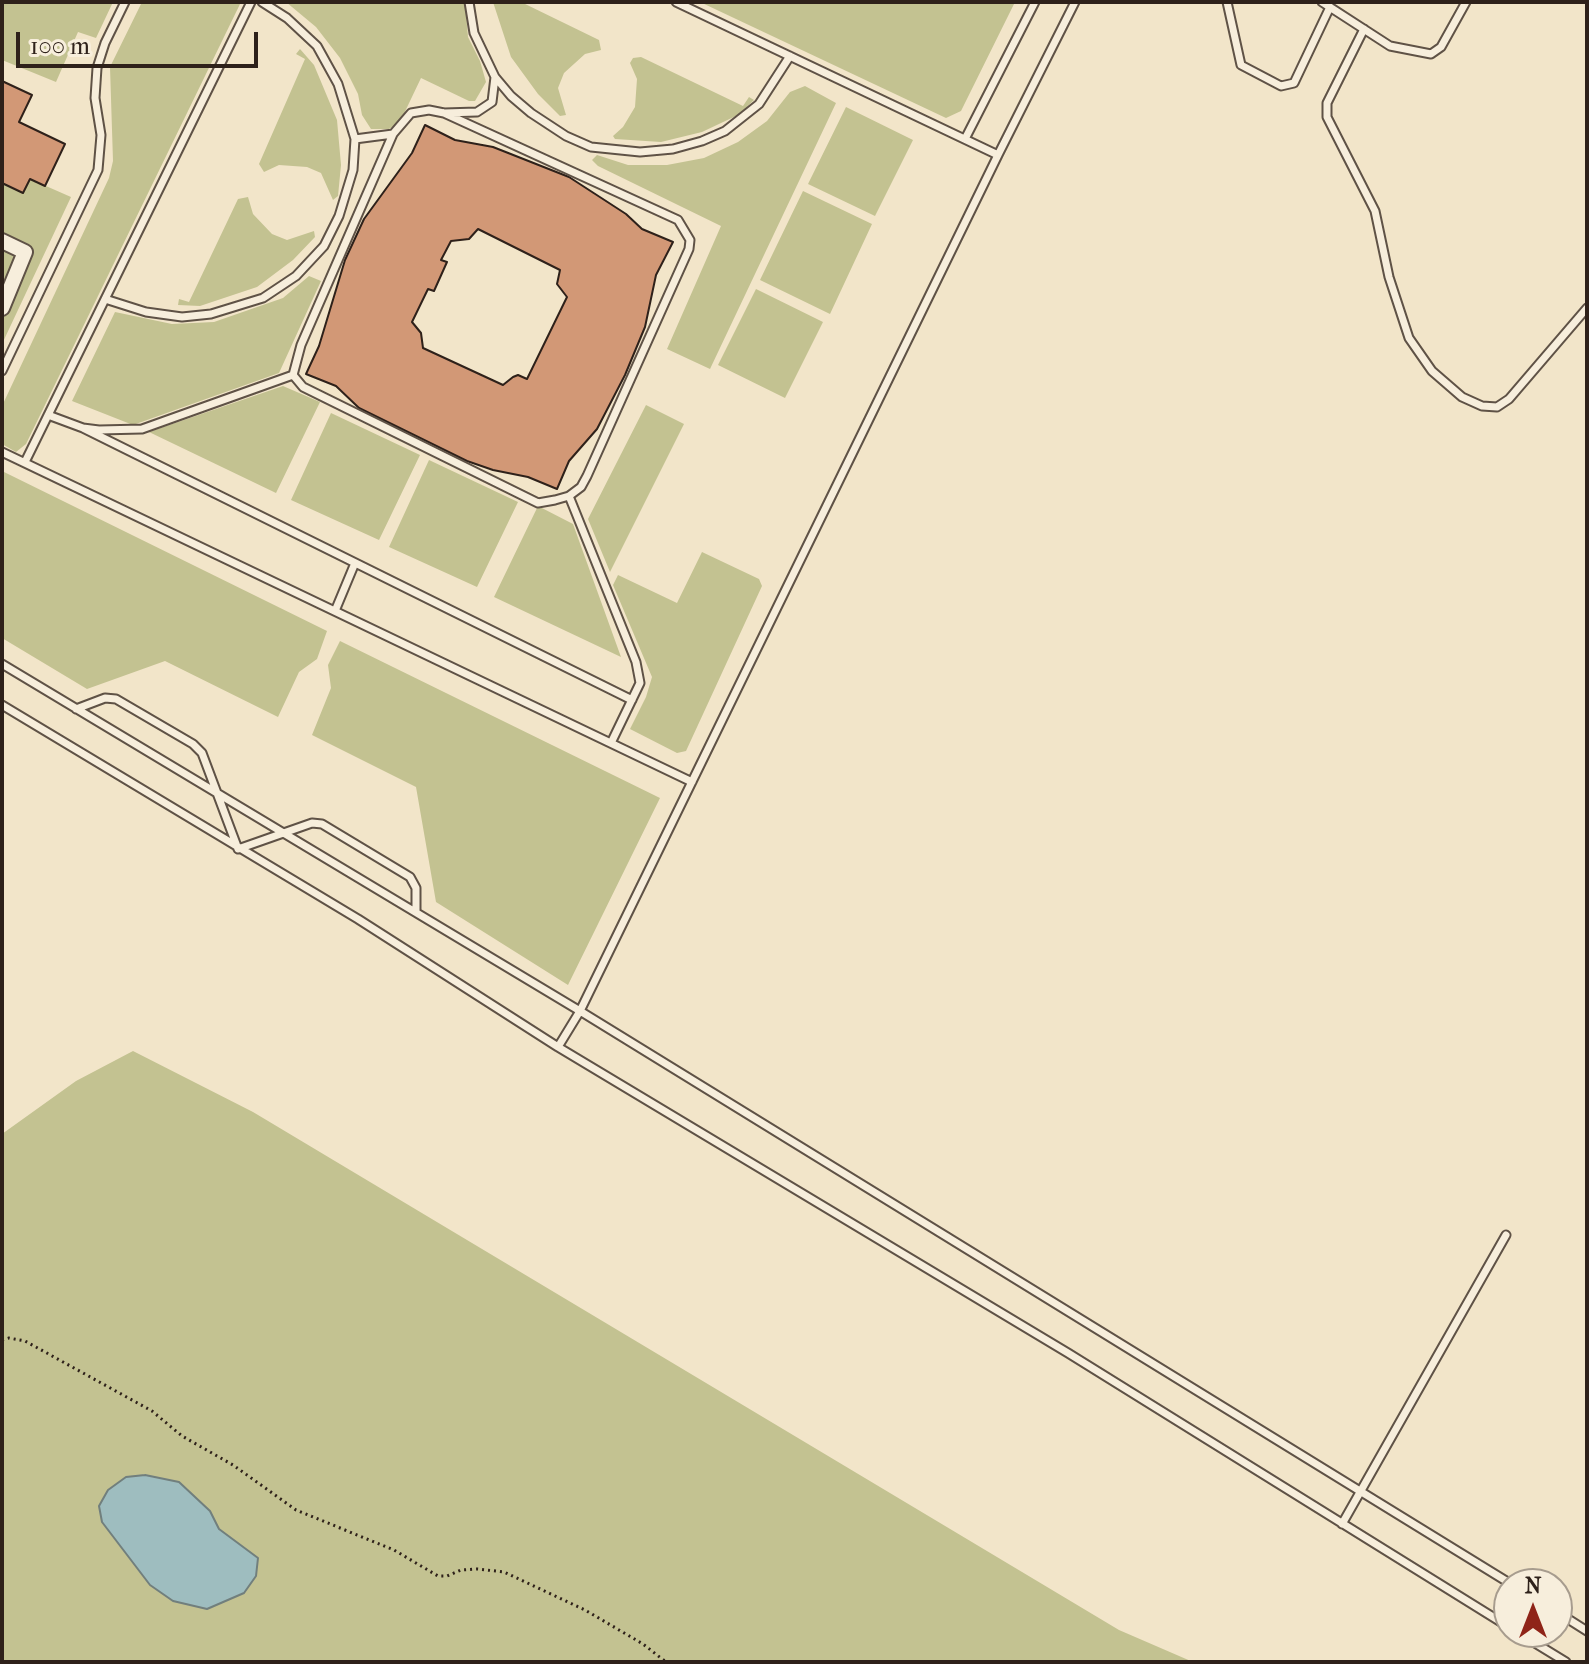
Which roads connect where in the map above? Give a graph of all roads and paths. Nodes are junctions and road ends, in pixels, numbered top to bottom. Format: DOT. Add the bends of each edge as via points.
graph roads {
  1 [pos="125,2"];
  2 [pos="251,2"];
  3 [pos="262,2"];
  4 [pos="469,2"];
  5 [pos="676,2"];
  6 [pos="1035,2"];
  7 [pos="1075,2"];
  8 [pos="1227,2"];
  9 [pos="1322,2"];
  10 [pos="1466,2"];
  11 [pos="1330,7"];
  12 [pos="1364,29"];
  13 [pos="790,56"];
  14 [pos="495,77"];
  15 [pos="444,113"];
  16 [pos="393,134"];
  17 [pos="355,139"];
  18 [pos="965,139"];
  19 [pos="998,155"];
  20 [pos="2,241"];
  21 [pos="105,299"];
  22 [pos="2,308"];
  23 [pos="1587,308"];
  24 [pos="2,371"];
  25 [pos="293,375"];
  26 [pos="48,415"];
  27 [pos="83,428"];
  28 [pos="2,452"];
  29 [pos="25,462"];
  30 [pos="569,496"];
  31 [pos="355,563"];
  32 [pos="335,611"];
  33 [pos="2,664"];
  34 [pos="632,700"];
  35 [pos="2,705"];
  36 [pos="76,709"];
  37 [pos="611,743"];
  38 [pos="692,782"];
  39 [pos="217,793"];
  40 [pos="284,833"];
  41 [pos="238,849"];
  42 [pos="416,912"];
  43 [pos="580,1011"];
  44 [pos="558,1047"];
  45 [pos="1506,1235"];
  46 [pos="2,1340"];
  47 [pos="1362,1492"];
  48 [pos="1342,1524"];
  49 [pos="1493,1573"];
  50 [pos="1493,1617"];
  51 [pos="1543,1648"];
  52 [pos="666,1662"];
  53 [pos="1566,1662"];
  1 -- 24 [label="lane" via="97,68 98,170"];
  2 -- 21 [label="lane"];
  3 -- 17 [label="lane" via="317,46 338,84"];
  4 -- 14 [label="lane" via="474,33"];
  5 -- 13 [label="lane"];
  6 -- 18 [label="lane"];
  7 -- 19 [label="lane"];
  8 -- 11 [label="lane" via="1241,65 1281,86 1294,83"];
  9 -- 11 [label="lane"];
  10 -- 12 [label="lane" via="1435,53 1390,46"];
  11 -- 12 [label="lane"];
  12 -- 23 [label="lane" via="1327,103 1327,117 1375,211 1409,338 1432,371 1462,397 1497,407"];
  13 -- 14 [label="lane" via="759,104 725,131 658,152 591,147 566,136 531,113"];
  13 -- 18 [label="lane"];
  14 -- 15 [label="lane" via="492,102 477,112"];
  15 -- 16 [label="lane" via="411,113"];
  15 -- 30 [label="lane" via="678,220 690,240 587,476"];
  16 -- 17 [label="lane"];
  16 -- 25 [label="lane" via="301,345"];
  17 -- 21 [label="lane" via="353,170 324,246 296,276 263,298 182,317"];
  18 -- 19 [label="lane"];
  19 -- 38 [label="lane"];
  20 -- 22 [label="street" via="25,252"];
  21 -- 26 [label="lane"];
  25 -- 27 [label="lane" via="142,429"];
  25 -- 30 [label="lane" via="303,387 538,503"];
  26 -- 27 [label="lane"];
  26 -- 29 [label="lane"];
  27 -- 31 [label="lane"];
  28 -- 29 [label="lane"];
  29 -- 32 [label="lane"];
  30 -- 34 [label="lane" via="636,662 640,683"];
  31 -- 32 [label="lane"];
  31 -- 34 [label="lane"];
  32 -- 37 [label="lane"];
  33 -- 36 [label="lane"];
  34 -- 37 [label="lane"];
  35 -- 41 [label="lane"];
  36 -- 39 [label="lane"];
  36 -- 39 [label="lane" via="116,699 193,744 202,753"];
  37 -- 38 [label="lane"];
  38 -- 43 [label="lane"];
  39 -- 40 [label="lane"];
  39 -- 41 [label="lane"];
  40 -- 41 [label="lane"];
  40 -- 42 [label="lane"];
  40 -- 42 [label="lane" via="322,824 399,868 416,888"];
  41 -- 44 [label="lane"];
  42 -- 43 [label="lane"];
  43 -- 44 [label="lane"];
  43 -- 47 [label="lane"];
  44 -- 48 [label="lane"];
  45 -- 47 [label="lane"];
  46 -- 52 [label="path" via="25,1341 152,1411 296,1510 394,1550 438,1576 478,1569 515,1577 585,1610"];
  47 -- 48 [label="lane"];
  47 -- 49 [label="lane"];
  48 -- 50 [label="lane"];
  51 -- 53 [label="lane"];
}
